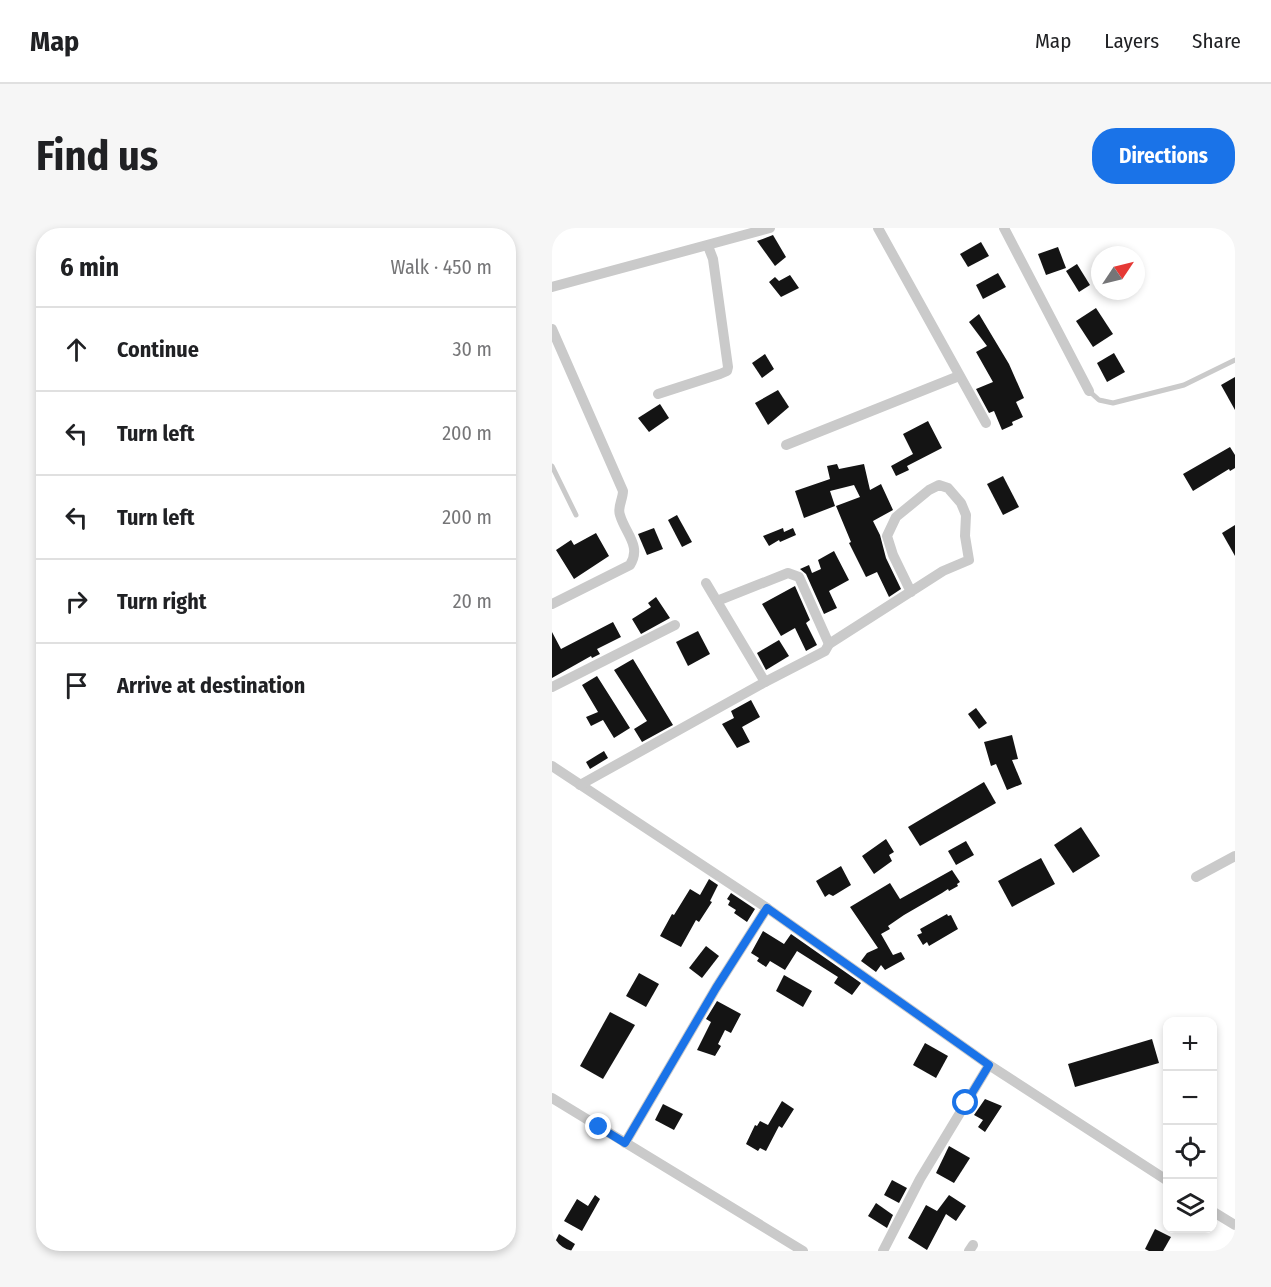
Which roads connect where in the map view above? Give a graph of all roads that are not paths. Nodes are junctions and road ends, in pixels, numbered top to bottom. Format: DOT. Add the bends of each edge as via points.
graph roads {
  1 [pos="770,228"];
  2 [pos="878,228"];
  3 [pos="1004,228"];
  4 [pos="708,246"];
  5 [pos="552,287"];
  6 [pos="552,329"];
  7 [pos="1235,360"];
  8 [pos="959,376"];
  9 [pos="1089,391"];
  10 [pos="658,394"];
  11 [pos="986,423"];
  12 [pos="786,445"];
  13 [pos="552,466"];
  14 [pos="576,515"];
  15 [pos="706,583"];
  16 [pos="911,592"];
  17 [pos="717,601"];
  18 [pos="552,604"];
  19 [pos="675,625"];
  20 [pos="829,644"];
  21 [pos="765,682"];
  22 [pos="552,687"];
  23 [pos="552,766"];
  24 [pos="580,785"];
  25 [pos="1235,856"];
  26 [pos="1196,877"];
  27 [pos="767,908"];
  28 [pos="989,1065"];
  29 [pos="552,1098"];
  30 [pos="625,1143"];
  31 [pos="1164,1179"];
  32 [pos="1217,1214"];
  33 [pos="1235,1226"];
  34 [pos="803,1251"];
  35 [pos="883,1251"];
  1 -- 4 [label="street"];
  2 -- 8 [label="street"];
  3 -- 9 [label="street"];
  4 -- 5 [label="street"];
  4 -- 10 [label="street" via="727,371"];
  6 -- 18 [label="street" via="622,491 620,515 635,553 630,565"];
  7 -- 9 [label="lane" via="1184,385 1113,403 1099,400"];
  8 -- 11 [label="street"];
  8 -- 12 [label="street"];
  13 -- 14 [label="lane"];
  15 -- 17 [label="street"];
  16 -- 16 [label="street" via="969,560 966,515 948,489 939,485 896,517 887,536"];
  16 -- 20 [label="street"];
  17 -- 20 [label="street" via="794,574 799,577"];
  17 -- 21 [label="street"];
  19 -- 22 [label="street"];
  20 -- 21 [label="street" via="825,651"];
  21 -- 24 [label="street"];
  23 -- 24 [label="street"];
  24 -- 27 [label="street"];
  25 -- 26 [label="street"];
  27 -- 28 [label="street"];
  27 -- 30 [label="street"];
  28 -- 31 [label="street"];
  28 -- 35 [label="street" via="920,1179"];
  29 -- 30 [label="street"];
  30 -- 34 [label="street"];
  32 -- 33 [label="street"];
}
